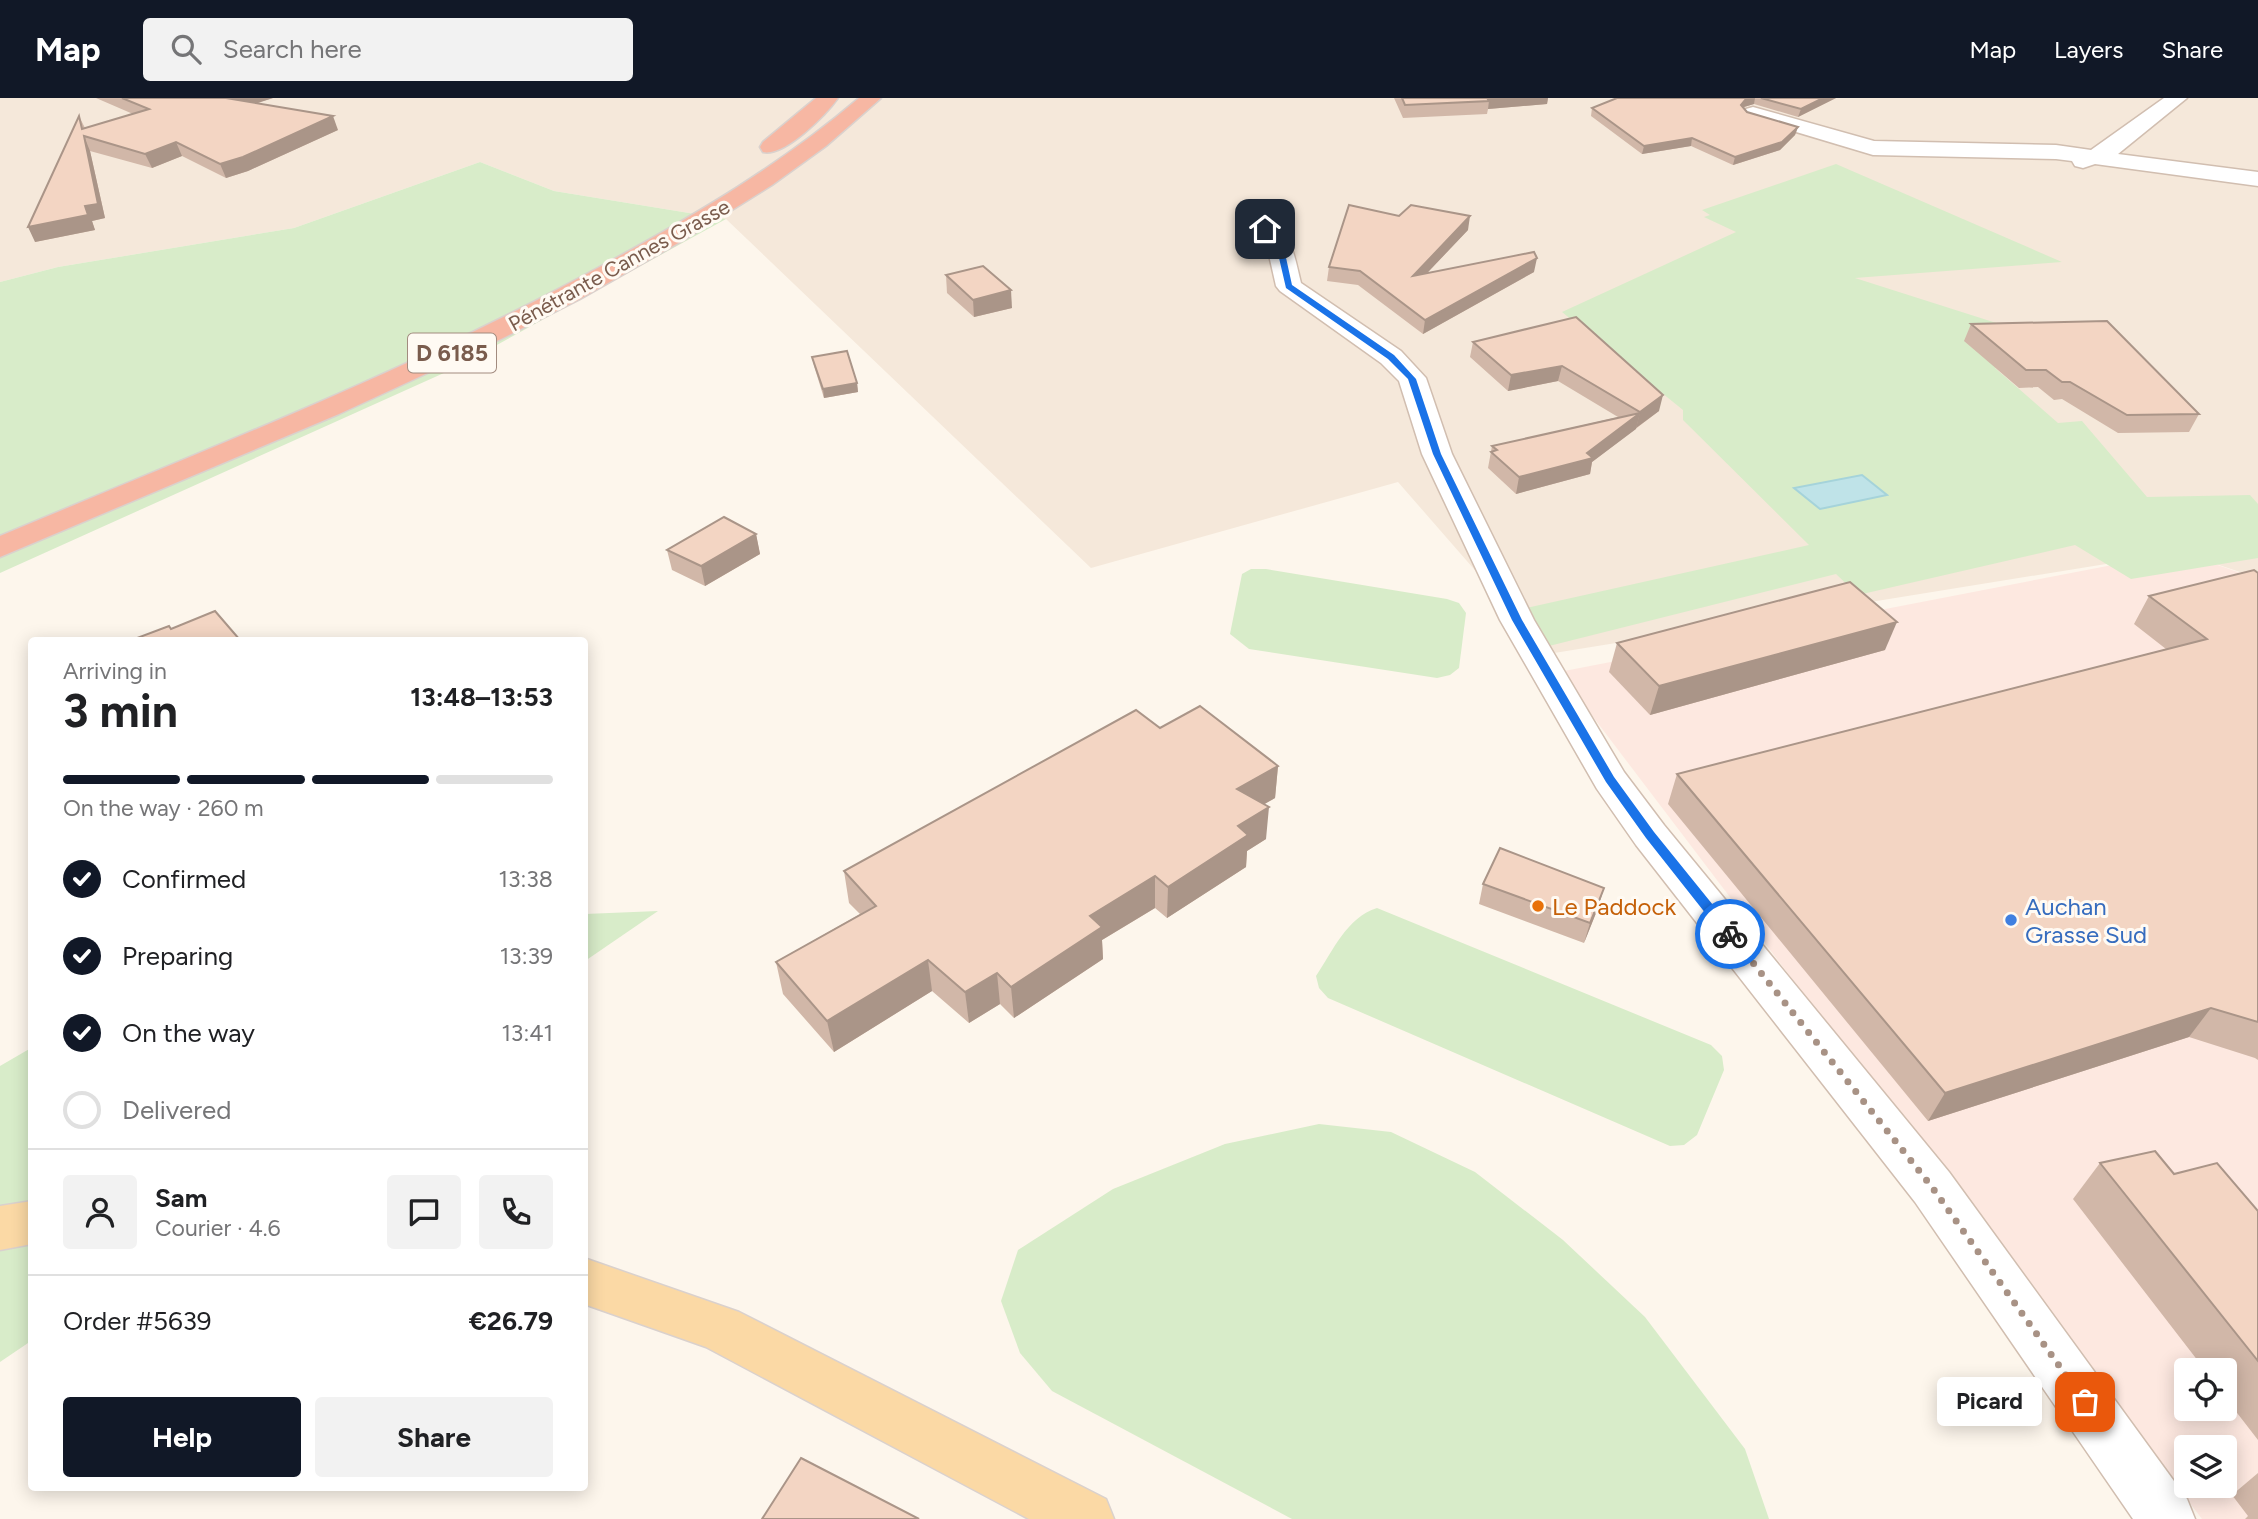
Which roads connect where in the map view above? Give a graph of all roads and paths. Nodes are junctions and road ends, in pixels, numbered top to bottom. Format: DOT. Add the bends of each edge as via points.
graph roads {
  1 [pos="828,98"];
  2 [pos="871,98"];
  3 [pos="2177,98"];
  4 [pos="1753,113"];
  5 [pos="2094,156"];
  6 [pos="2058,174"];
  7 [pos="2258,179"];
  8 [pos="1265,229"];
  9 [pos="0,520"];
  10 [pos="0,547"];
  11 [pos="28,1223"];
  12 [pos="0,1228"];
  13 [pos="588,1282"];
  14 [pos="1086,1519"];
  15 [pos="2167,1519"];
  1 -- 9 [label="highway, Pénétrante Cannes Grasse / D 6185" via="800,125 722,183 481,317"];
  2 -- 10 [label="highway, Pénétrante Cannes Grasse / D 6185" via="753,190 502,330 340,404"];
  3 -- 5 [label="street" via="2106,152"];
  4 -- 5 [label="street" via="1874,148"];
  5 -- 6 [label="street"];
  5 -- 7 [label="street"];
  8 -- 15 [label="street" via="1279,244 1289,286 1391,357 1412,379 1437,454 1517,620 1610,779 1932,1187"];
  11 -- 12 [label="main road"];
  13 -- 14 [label="main road" via="721,1329"];
}
